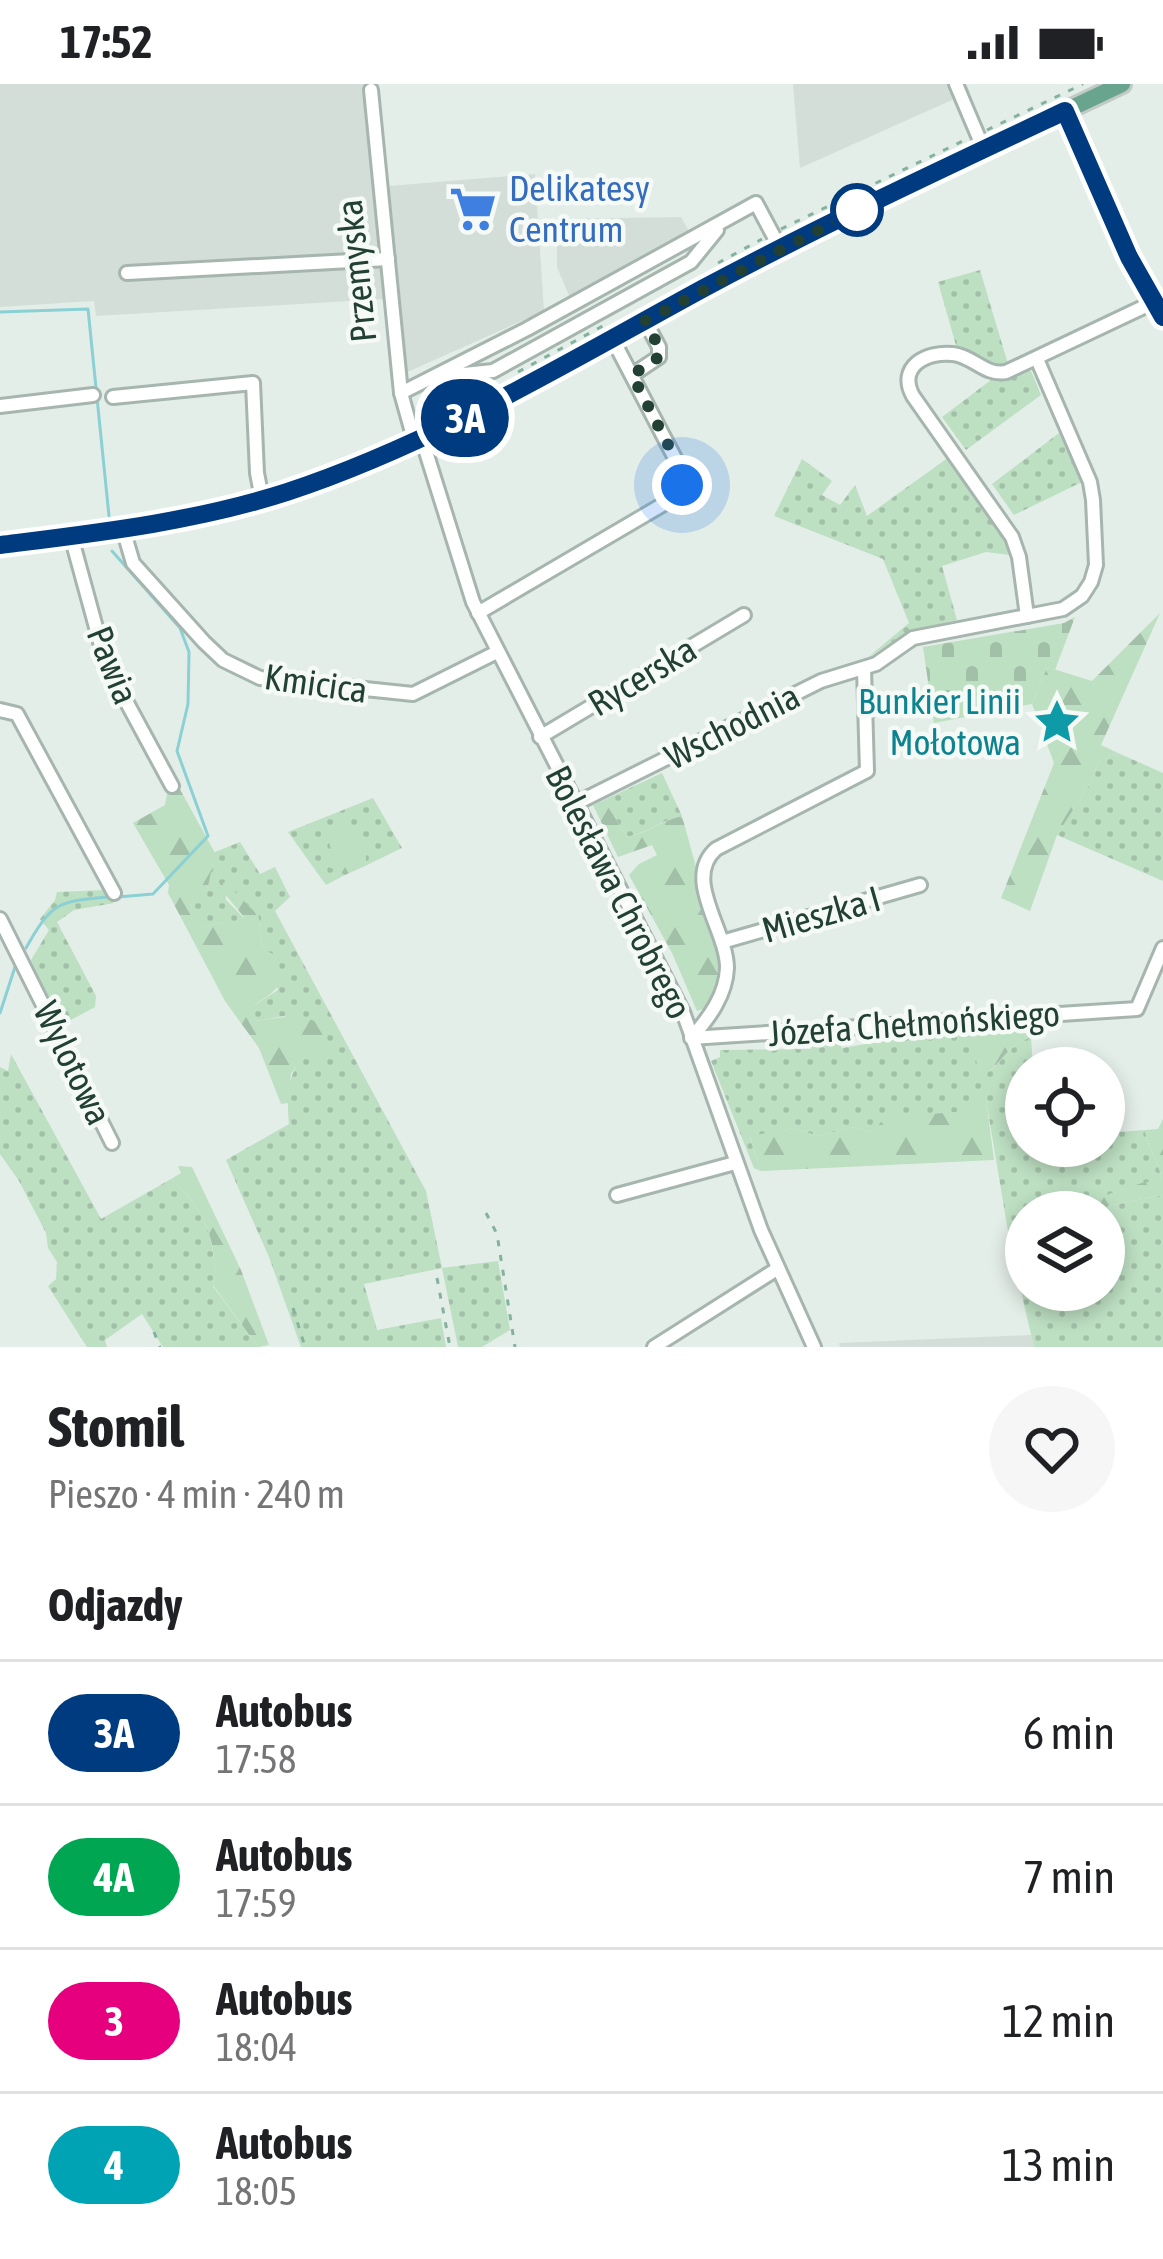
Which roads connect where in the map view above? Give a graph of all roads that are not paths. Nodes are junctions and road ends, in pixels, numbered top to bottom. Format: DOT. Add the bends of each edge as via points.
graph roads {
  1 [pos="956,84"];
  2 [pos="1122,84"];
  3 [pos="371,90"];
  4 [pos="1065,111"];
  5 [pos="984,150"];
  6 [pos="722,225"];
  7 [pos="780,248"];
  8 [pos="388,259"];
  9 [pos="127,273"];
  10 [pos="1154,302"];
  11 [pos="1163,317"];
  12 [pos="645,321"];
  13 [pos="612,338"];
  14 [pos="1036,359"];
  15 [pos="632,375"];
  16 [pos="434,378"];
  17 [pos="401,393"];
  18 [pos="93,395"];
  19 [pos="112,397"];
  20 [pos="0,406"];
  21 [pos="418,441"];
  22 [pos="262,499"];
  23 [pos="123,530"];
  24 [pos="71,536"];
  25 [pos="0,545"];
  26 [pos="478,613"];
  27 [pos="744,615"];
  28 [pos="1027,616"];
  29 [pos="497,652"];
  30 [pos="864,669"];
  31 [pos="0,710"];
  32 [pos="540,737"];
  33 [pos="172,786"];
  34 [pos="575,804"];
  35 [pos="920,885"];
  36 [pos="114,892"];
  37 [pos="0,919"];
  38 [pos="722,942"];
  39 [pos="1163,948"];
  40 [pos="692,1037"];
  41 [pos="112,1143"];
  42 [pos="735,1163"];
  43 [pos="617,1195"];
  44 [pos="777,1269"];
  45 [pos="654,1347"];
  46 [pos="814,1347"];
  1 -- 5 [label="street"];
  2 -- 4 [label="main road"];
  3 -- 8 [label="street, Przemyska"];
  4 -- 5 [label="main road"];
  4 -- 10 [label="street"];
  5 -- 7 [label="main road"];
  6 -- 7 [label="street" via="756,202"];
  6 -- 16 [label="street"];
  6 -- 16 [label="street" via="691,262 493,371"];
  7 -- 12 [label="main road"];
  8 -- 9 [label="street"];
  8 -- 17 [label="street, Przemyska"];
  10 -- 11 [label="street"];
  10 -- 14 [label="street"];
  12 -- 13 [label="main road"];
  12 -- 15 [label="street" via="659,357"];
  13 -- 15 [label="street"];
  13 -- 21 [label="main road"];
  14 -- 28 [label="street, Wschodnia" via="1090,482 1096,565 1082,596"];
  14 -- 28 [label="street" via="994,374 949,353 916,361 907,381 1012,537"];
  15 -- 26 [label="street" via="682,485 662,506"];
  16 -- 17 [label="street"];
  17 -- 21 [label="street, Przemyska"];
  18 -- 20 [label="street"];
  19 -- 22 [label="street" via="253,383"];
  21 -- 22 [label="main road"];
  21 -- 26 [label="street, Bolesława Chrobrego"];
  22 -- 23 [label="main road"];
  23 -- 24 [label="main road"];
  23 -- 29 [label="street, Kmicica" via="133,563 204,642 260,678 413,694"];
  24 -- 25 [label="main road"];
  24 -- 33 [label="street, Pawia" via="106,664"];
  26 -- 29 [label="street, Bolesława Chrobrego"];
  27 -- 32 [label="street, Rycerska"];
  28 -- 30 [label="street, Wschodnia" via="913,638"];
  29 -- 32 [label="street, Bolesława Chrobrego"];
  30 -- 34 [label="street, Wschodnia" via="820,681"];
  30 -- 38 [label="street" via="867,771 705,859 702,877"];
  31 -- 36 [label="street" via="16,714"];
  32 -- 34 [label="street, Bolesława Chrobrego"];
  34 -- 40 [label="street, Bolesława Chrobrego"];
  35 -- 38 [label="street, Mieszka I"];
  37 -- 41 [label="street, Wylotowa"];
  38 -- 40 [label="street" via="727,969 719,999"];
  39 -- 40 [label="street, Józefa Chełmońskiego" via="1137,1009"];
  40 -- 42 [label="street, Bolesława Chrobrego"];
  42 -- 43 [label="street"];
  42 -- 44 [label="street, Bolesława Chrobrego"];
  44 -- 45 [label="street"];
  44 -- 46 [label="street, Bolesława Chrobrego"];
}
